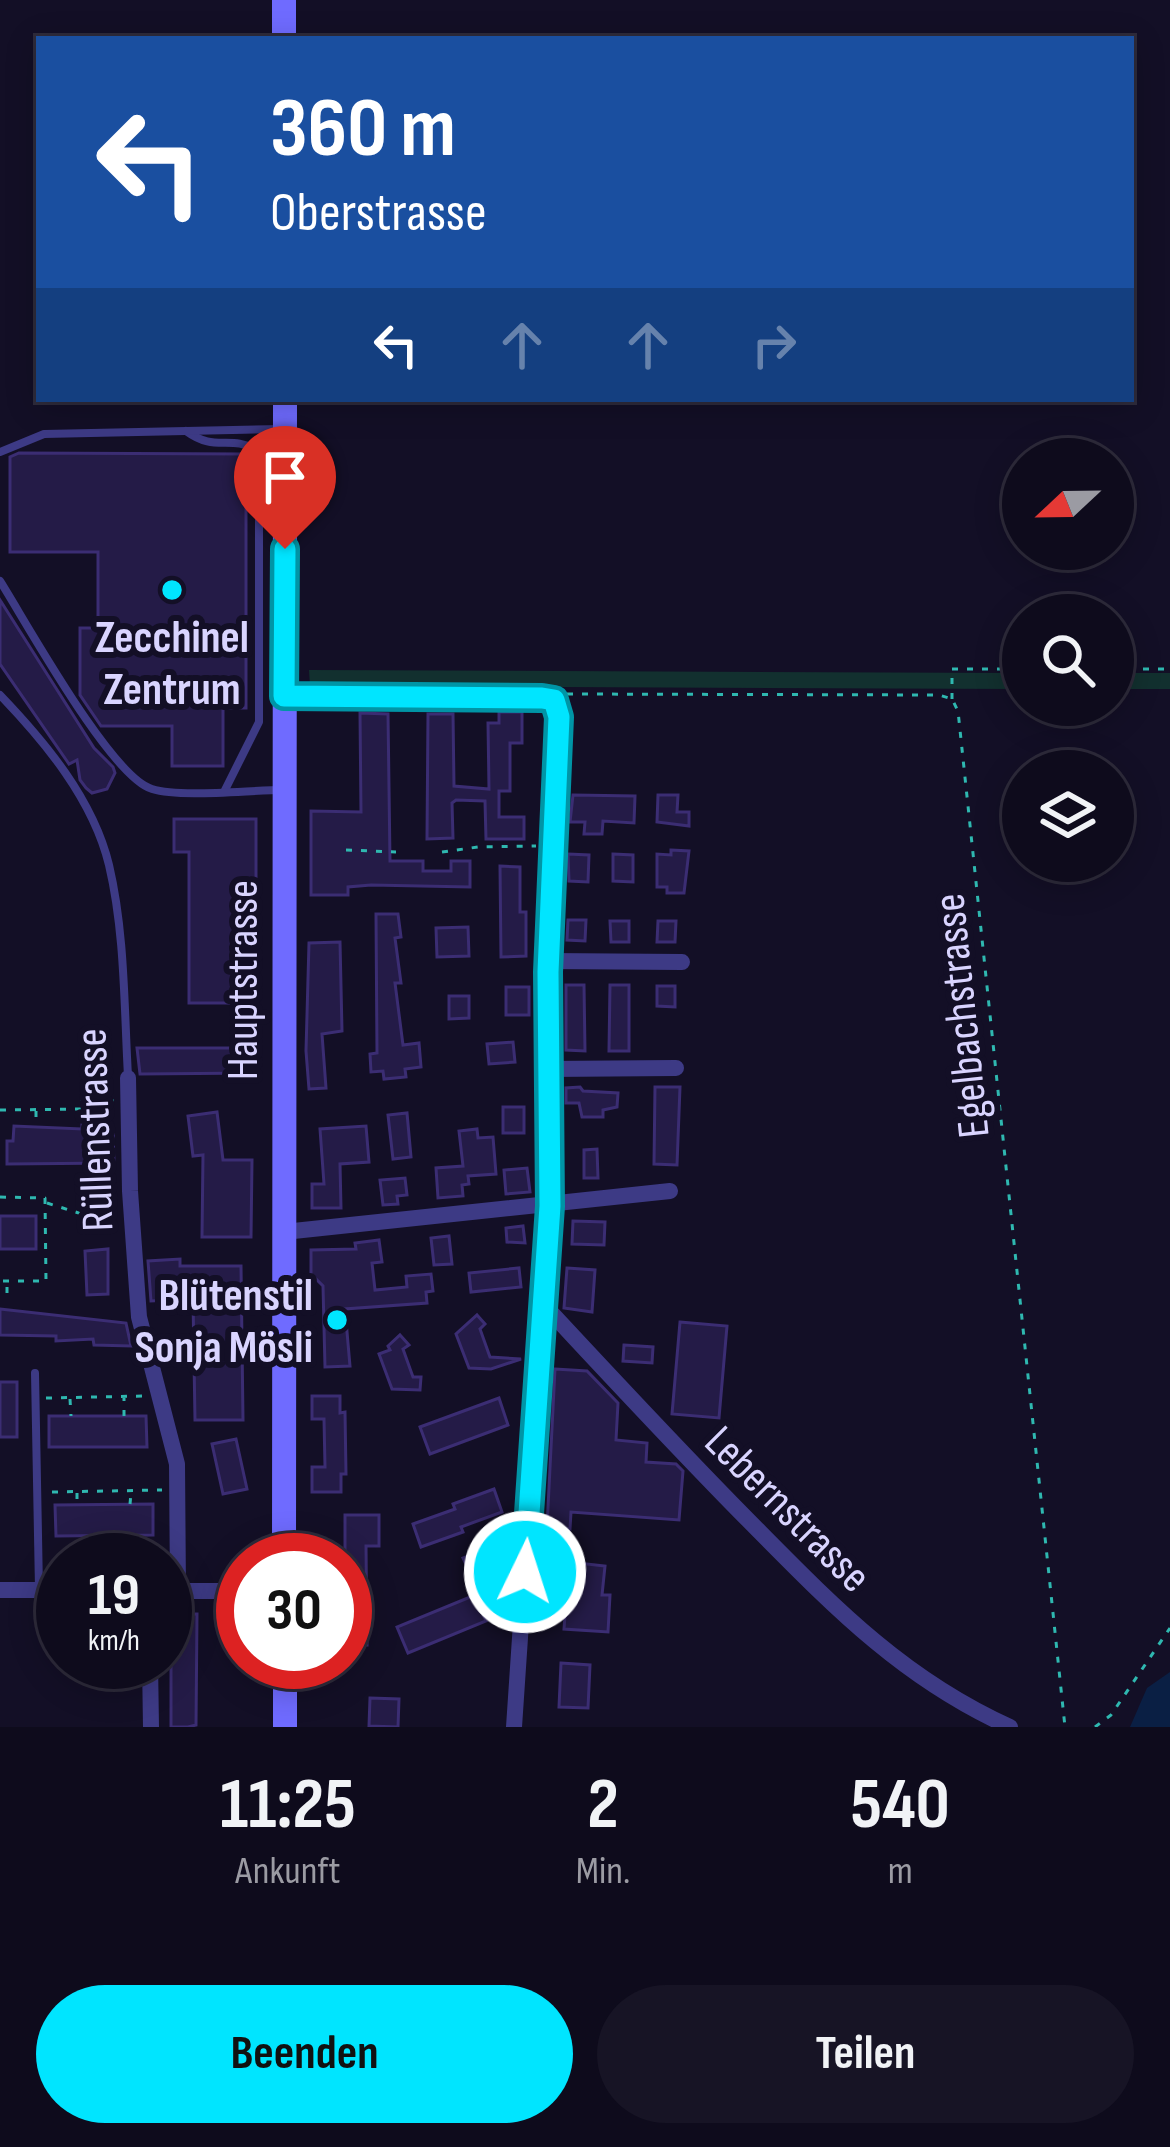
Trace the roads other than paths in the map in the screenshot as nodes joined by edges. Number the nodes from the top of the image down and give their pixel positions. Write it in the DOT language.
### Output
graph roads {
  1 [pos="284,0"];
  2 [pos="284,36"];
  3 [pos="285,402"];
  4 [pos="284,429"];
  5 [pos="186,431"];
  6 [pos="0,452"];
  7 [pos="0,581"];
  8 [pos="0,695"];
  9 [pos="284,696"];
  10 [pos="225,790"];
  11 [pos="283,790"];
  12 [pos="548,961"];
  13 [pos="682,962"];
  14 [pos="676,1068"];
  15 [pos="548,1069"];
  16 [pos="128,1078"];
  17 [pos="670,1191"];
  18 [pos="550,1206"];
  19 [pos="284,1232"];
  20 [pos="544,1305"];
  21 [pos="35,1373"];
  22 [pos="38,1533"];
  23 [pos="174,1533"];
  24 [pos="284,1533"];
  25 [pos="0,1590"];
  26 [pos="36,1590"];
  27 [pos="150,1689"];
  28 [pos="287,1689"];
  29 [pos="289,1722"];
  30 [pos="151,1727"];
  31 [pos="514,1727"];
  32 [pos="1010,1727"];
  1 -- 2 [label="street"];
  3 -- 4 [label="street, Hauptstrasse"];
  4 -- 5 [label="lane"];
  4 -- 9 [label="street, Hauptstrasse"];
  5 -- 6 [label="lane"];
  5 -- 10 [label="lane"];
  7 -- 10 [label="lane"];
  8 -- 16 [label="lane, Rüllenstrasse"];
  9 -- 11 [label="street, Hauptstrasse"];
  9 -- 12 [label="street"];
  10 -- 11 [label="lane"];
  11 -- 19 [label="street, Hauptstrasse"];
  12 -- 13 [label="street"];
  12 -- 15 [label="street"];
  14 -- 15 [label="street"];
  15 -- 18 [label="street"];
  16 -- 23 [label="street, Rüllenstrasse"];
  17 -- 18 [label="street"];
  18 -- 19 [label="street"];
  18 -- 20 [label="street"];
  19 -- 24 [label="street, Hauptstrasse"];
  20 -- 31 [label="street"];
  20 -- 32 [label="street, Lebernstrasse"];
  21 -- 22 [label="lane"];
  25 -- 26 [label="street"];
  27 -- 30 [label="street"];
  28 -- 29 [label="street"];
}
